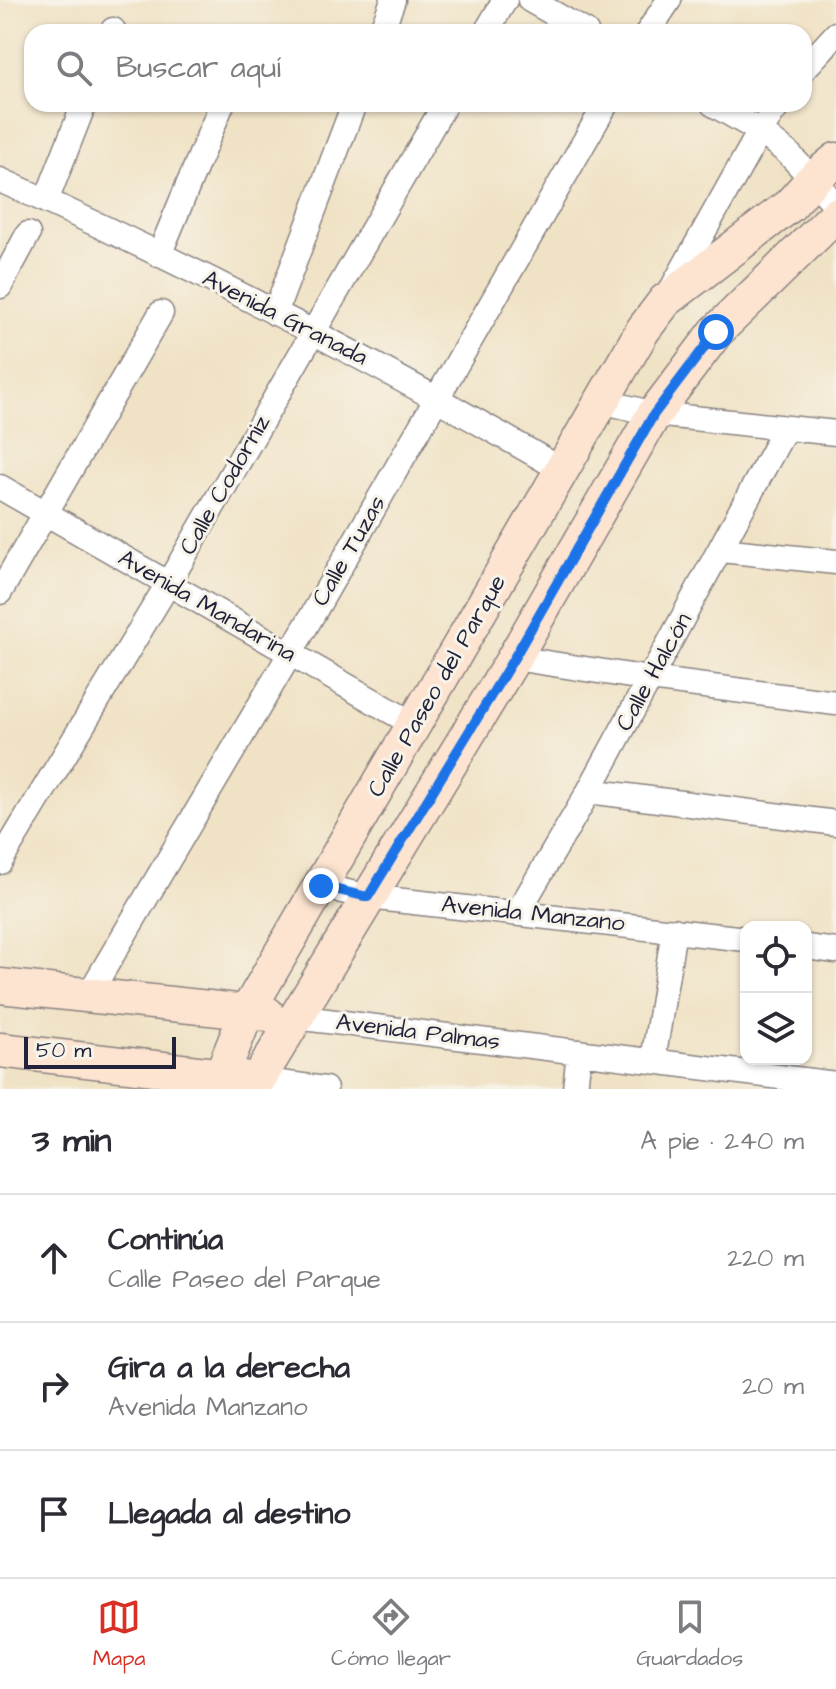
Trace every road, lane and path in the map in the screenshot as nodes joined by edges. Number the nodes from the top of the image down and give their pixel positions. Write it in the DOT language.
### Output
graph roads {
  1 [pos="393,0"];
  2 [pos="505,0"];
  3 [pos="530,0"];
  4 [pos="669,0"];
  5 [pos="384,24"];
  6 [pos="491,24"];
  7 [pos="572,24"];
  8 [pos="653,24"];
  9 [pos="836,34"];
  10 [pos="812,60"];
  11 [pos="81,112"];
  12 [pos="219,112"];
  13 [pos="351,112"];
  14 [pos="440,112"];
  15 [pos="601,112"];
  16 [pos="727,112"];
  17 [pos="773,112"];
  18 [pos="760,131"];
  19 [pos="825,170"];
  20 [pos="0,180"];
  21 [pos="46,201"];
  22 [pos="836,205"];
  23 [pos="836,215"];
  24 [pos="28,234"];
  25 [pos="159,255"];
  26 [pos="0,286"];
  27 [pos="665,301"];
  28 [pos="161,313"];
  29 [pos="275,313"];
  30 [pos="314,332"];
  31 [pos="438,398"];
  32 [pos="602,401"];
  33 [pos="654,414"];
  34 [pos="785,429"];
  35 [pos="836,433"];
  36 [pos="562,470"];
  37 [pos="0,487"];
  38 [pos="47,514"];
  39 [pos="721,550"];
  40 [pos="836,562"];
  41 [pos="168,584"];
  42 [pos="0,592"];
  43 [pos="290,654"];
  44 [pos="514,658"];
  45 [pos="650,679"];
  46 [pos="836,703"];
  47 [pos="415,725"];
  48 [pos="589,791"];
  49 [pos="836,823"];
  50 [pos="0,862"];
  51 [pos="321,886"];
  52 [pos="368,897"];
  53 [pos="518,912"];
  54 [pos="674,930"];
  55 [pos="740,938"];
  56 [pos="812,948"];
  57 [pos="836,951"];
  58 [pos="0,986"];
  59 [pos="88,996"];
  60 [pos="247,1012"];
  61 [pos="295,1017"];
  62 [pos="0,1050"];
  63 [pos="579,1052"];
  64 [pos="653,1061"];
  65 [pos="239,1084"];
  66 [pos="836,1084"];
  67 [pos="325,1089"];
  68 [pos="575,1089"];
  1 -- 5 [label="street"];
  2 -- 6 [label="street"];
  3 -- 7 [label="street"];
  4 -- 8 [label="street"];
  9 -- 10 [label="street"];
  11 -- 21 [label="street"];
  12 -- 25 [label="street"];
  13 -- 29 [label="street"];
  14 -- 30 [label="street, Calle Codorniz"];
  15 -- 31 [label="street, Calle Tuzas"];
  16 -- 18 [label="street"];
  17 -- 18 [label="street, Calle Paseo del Parque"];
  18 -- 19 [label="street"];
  18 -- 27 [label="street, Calle Paseo del Parque"];
  19 -- 22 [label="street"];
  19 -- 27 [label="main road, Calle Paseo del Parque"];
  20 -- 21 [label="street, Avenida Granada"];
  21 -- 25 [label="street, Avenida Granada"];
  23 -- 33 [label="main road, Calle Paseo del Parque"];
  24 -- 26 [label="street"];
  25 -- 29 [label="street, Avenida Granada"];
  27 -- 32 [label="main road, Calle Paseo del Parque"];
  28 -- 38 [label="street"];
  29 -- 30 [label="street, Avenida Granada"];
  30 -- 31 [label="street, Avenida Granada"];
  30 -- 41 [label="street, Calle Codorniz"];
  31 -- 36 [label="street, Avenida Granada"];
  31 -- 43 [label="street, Calle Tuzas"];
  32 -- 33 [label="street"];
  32 -- 36 [label="main road, Calle Paseo del Parque"];
  33 -- 34 [label="street"];
  33 -- 44 [label="main road, Calle Paseo del Parque"];
  34 -- 35 [label="street"];
  34 -- 39 [label="street, Calle Halcón"];
  36 -- 47 [label="main road, Calle Paseo del Parque"];
  37 -- 38 [label="street, Avenida Mandarina"];
  38 -- 41 [label="street, Avenida Mandarina"];
  38 -- 42 [label="street"];
  39 -- 40 [label="street"];
  39 -- 45 [label="street, Calle Halcón"];
  41 -- 43 [label="street, Avenida Mandarina"];
  41 -- 50 [label="street, Calle Codorniz"];
  43 -- 47 [label="street, Avenida Mandarina"];
  43 -- 59 [label="street, Calle Tuzas"];
  44 -- 45 [label="street"];
  44 -- 52 [label="main road, Calle Paseo del Parque"];
  45 -- 46 [label="street"];
  45 -- 48 [label="street, Calle Halcón"];
  47 -- 51 [label="main road, Calle Paseo del Parque"];
  48 -- 49 [label="street"];
  48 -- 53 [label="street, Calle Halcón"];
  51 -- 52 [label="street, Avenida Manzano"];
  51 -- 60 [label="main road, Calle Paseo del Parque"];
  52 -- 53 [label="street, Avenida Manzano"];
  52 -- 61 [label="main road, Calle Paseo del Parque"];
  53 -- 54 [label="street, Avenida Manzano"];
  54 -- 55 [label="street, Avenida Manzano"];
  54 -- 64 [label="street"];
  56 -- 57 [label="street"];
  58 -- 59 [label="main road, Avenida Palmas"];
  59 -- 60 [label="main road, Avenida Palmas"];
  60 -- 61 [label="main road, Avenida Palmas"];
  60 -- 65 [label="main road, Calle Paseo del Parque"];
  61 -- 63 [label="street, Avenida Palmas"];
  61 -- 65 [label="main road, Calle Paseo del Parque"];
  62 -- 65 [label="main road"];
  63 -- 64 [label="street, Avenida Palmas"];
  63 -- 68 [label="street"];
  64 -- 66 [label="street, Avenida Palmas"];
  65 -- 67 [label="street"];
}
